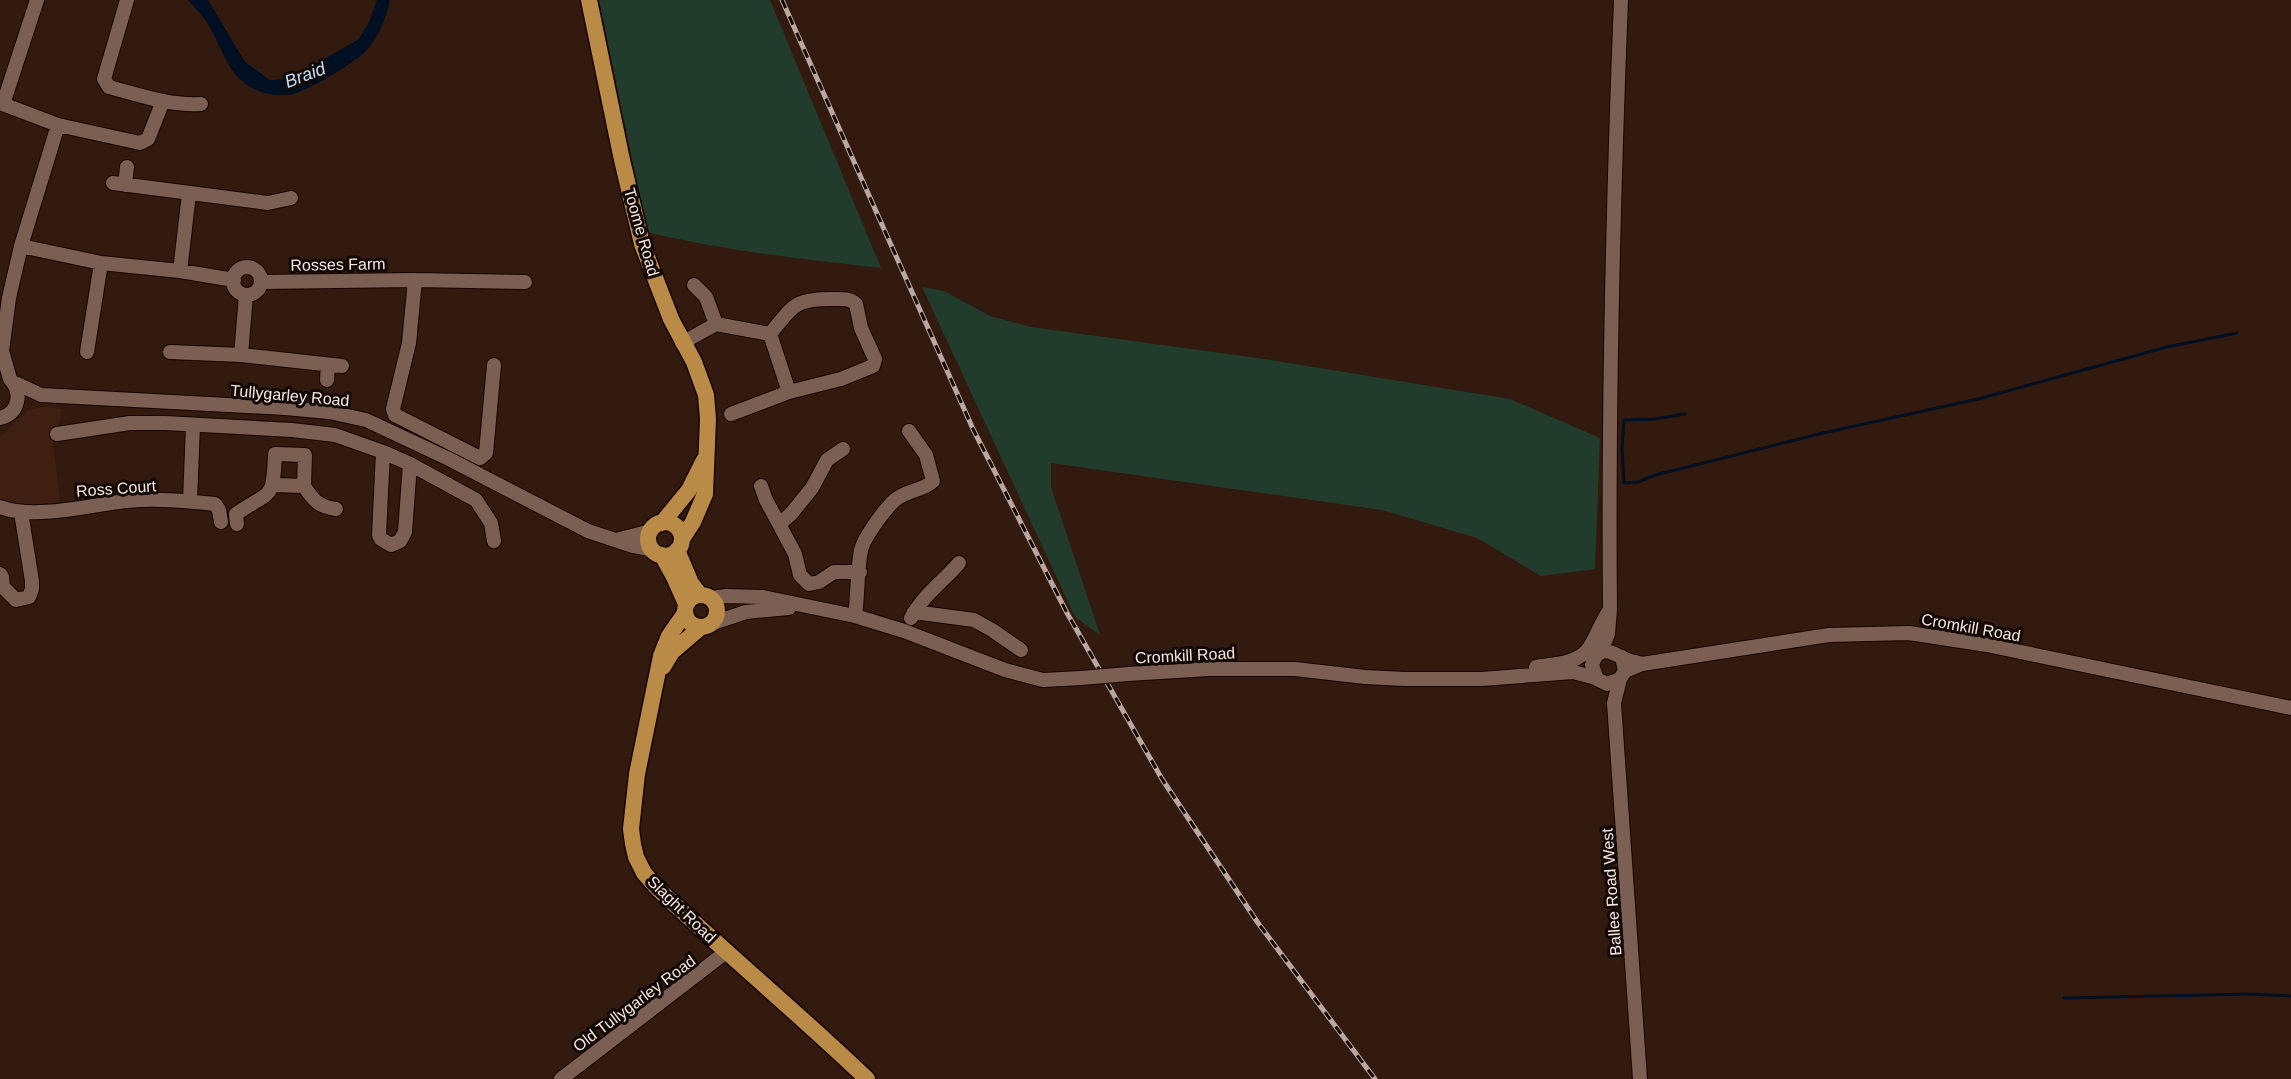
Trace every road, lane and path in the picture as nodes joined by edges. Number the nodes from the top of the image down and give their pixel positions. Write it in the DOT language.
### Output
graph roads {
  1 [pos="38,0"];
  2 [pos="128,0"];
  3 [pos="589,0"];
  4 [pos="1621,0"];
  5 [pos="197,100"];
  6 [pos="163,101"];
  7 [pos="2,103"];
  8 [pos="58,125"];
  9 [pos="127,167"];
  10 [pos="189,194"];
  11 [pos="294,197"];
  12 [pos="21,246"];
  13 [pos="101,263"];
  14 [pos="180,271"];
  15 [pos="234,280"];
  16 [pos="415,280"];
  17 [pos="261,282"];
  18 [pos="525,282"];
  19 [pos="694,285"];
  20 [pos="246,295"];
  21 [pos="4,297"];
  22 [pos="716,324"];
  23 [pos="770,334"];
  24 [pos="682,343"];
  25 [pos="1,352"];
  26 [pos="86,353"];
  27 [pos="167,353"];
  28 [pos="241,355"];
  29 [pos="494,362"];
  30 [pos="328,365"];
  31 [pos="342,366"];
  32 [pos="8,379"];
  33 [pos="327,380"];
  34 [pos="789,392"];
  35 [pos="40,395"];
  36 [pos="16,406"];
  37 [pos="731,414"];
  38 [pos="2,419"];
  39 [pos="193,425"];
  40 [pos="292,430"];
  41 [pos="909,431"];
  42 [pos="57,434"];
  43 [pos="843,449"];
  44 [pos="383,452"];
  45 [pos="292,455"];
  46 [pos="706,456"];
  47 [pos="410,464"];
  48 [pos="274,485"];
  49 [pos="304,486"];
  50 [pos="761,486"];
  51 [pos="190,501"];
  52 [pos="0,507"];
  53 [pos="336,508"];
  54 [pos="21,512"];
  55 [pos="221,522"];
  56 [pos="237,524"];
  57 [pos="779,524"];
  58 [pos="657,527"];
  59 [pos="616,540"];
  60 [pos="494,541"];
  61 [pos="668,549"];
  62 [pos="959,563"];
  63 [pos="860,572"];
  64 [pos="0,574"];
  65 [pos="695,602"];
  66 [pos="809,606"];
  67 [pos="1610,610"];
  68 [pos="914,612"];
  69 [pos="855,616"];
  70 [pos="707,625"];
  71 [pos="904,631"];
  72 [pos="1608,634"];
  73 [pos="1021,650"];
  74 [pos="1597,657"];
  75 [pos="1621,665"];
  76 [pos="1573,672"];
  77 [pos="656,678"];
  78 [pos="1494,678"];
  79 [pos="1600,680"];
  80 [pos="1614,703"];
  81 [pos="2291,708"];
  82 [pos="726,952"];
  83 [pos="561,1079"];
  84 [pos="867,1079"];
  85 [pos="1640,1079"];
  1 -- 7 [label="street"];
  2 -- 6 [label="street"];
  3 -- 24 [label="main road, Toome Road"];
  4 -- 67 [label="street"];
  5 -- 6 [label="street"];
  6 -- 8 [label="street"];
  7 -- 8 [label="street"];
  8 -- 12 [label="street"];
  9 -- 10 [label="street"];
  10 -- 11 [label="street"];
  10 -- 14 [label="street"];
  12 -- 13 [label="street"];
  12 -- 21 [label="street"];
  13 -- 14 [label="street"];
  13 -- 26 [label="street"];
  14 -- 15 [label="street"];
  15 -- 17 [label="street"];
  15 -- 20 [label="street"];
  16 -- 17 [label="street, Rosses Farm"];
  16 -- 18 [label="street, Rosses Farm"];
  16 -- 29 [label="street"];
  17 -- 20 [label="street"];
  19 -- 22 [label="street"];
  20 -- 28 [label="street"];
  21 -- 25 [label="street"];
  22 -- 23 [label="street"];
  22 -- 24 [label="street"];
  23 -- 34 [label="street"];
  23 -- 34 [label="street"];
  24 -- 46 [label="main road, Toome Road"];
  25 -- 32 [label="street"];
  27 -- 28 [label="street"];
  28 -- 30 [label="street"];
  30 -- 31 [label="street"];
  30 -- 33 [label="street"];
  32 -- 35 [label="street, Tullygarley Road"];
  32 -- 36 [label="street"];
  34 -- 37 [label="street"];
  35 -- 36 [label="street, Tullygarley Road"];
  35 -- 59 [label="street, Tullygarley Road"];
  36 -- 38 [label="street, Tullygarley Road"];
  39 -- 40 [label="street"];
  39 -- 42 [label="street"];
  39 -- 51 [label="street"];
  40 -- 44 [label="street"];
  40 -- 45 [label="street"];
  41 -- 63 [label="street"];
  43 -- 57 [label="street"];
  44 -- 47 [label="street"];
  44 -- 47 [label="street"];
  45 -- 48 [label="street"];
  45 -- 49 [label="street"];
  46 -- 58 [label="main road, Toome Road"];
  46 -- 61 [label="main road, Toome Road"];
  47 -- 60 [label="street"];
  48 -- 49 [label="street"];
  48 -- 56 [label="street"];
  49 -- 53 [label="street"];
  50 -- 57 [label="street"];
  51 -- 54 [label="street, Ross Court"];
  51 -- 55 [label="street, Ross Court"];
  52 -- 54 [label="street, Ross Court"];
  54 -- 64 [label="street"];
  57 -- 63 [label="street"];
  58 -- 59 [label="street"];
  58 -- 61 [label="main road"];
  58 -- 61 [label="main road"];
  59 -- 61 [label="street, Tullygarley Road"];
  61 -- 65 [label="main road"];
  62 -- 68 [label="street"];
  63 -- 69 [label="street"];
  65 -- 66 [label="street, Cromkill Road"];
  65 -- 70 [label="main road"];
  65 -- 70 [label="main road"];
  65 -- 77 [label="main road, Slaght Road"];
  66 -- 69 [label="street, Cromkill Road"];
  66 -- 70 [label="street, Cromkill Road"];
  67 -- 72 [label="street"];
  67 -- 78 [label="street"];
  68 -- 71 [label="street"];
  68 -- 73 [label="street"];
  69 -- 71 [label="street, Cromkill Road"];
  70 -- 77 [label="main road, Slaght Road"];
  71 -- 78 [label="street, Cromkill Road, bridge"];
  72 -- 74 [label="street"];
  72 -- 75 [label="street"];
  74 -- 75 [label="street"];
  74 -- 76 [label="street, Cromkill Road"];
  74 -- 79 [label="street"];
  75 -- 79 [label="street"];
  75 -- 80 [label="street, Ballee Road West"];
  75 -- 81 [label="street, Cromkill Road"];
  76 -- 78 [label="street, Cromkill Road"];
  76 -- 79 [label="street, Cromkill Road"];
  77 -- 82 [label="main road, Slaght Road"];
  79 -- 80 [label="street, Ballee Road West"];
  80 -- 85 [label="street, Ballee Road West"];
  82 -- 83 [label="street, Old Tullygarley Road"];
  82 -- 84 [label="main road, Slaght Road"];
}
